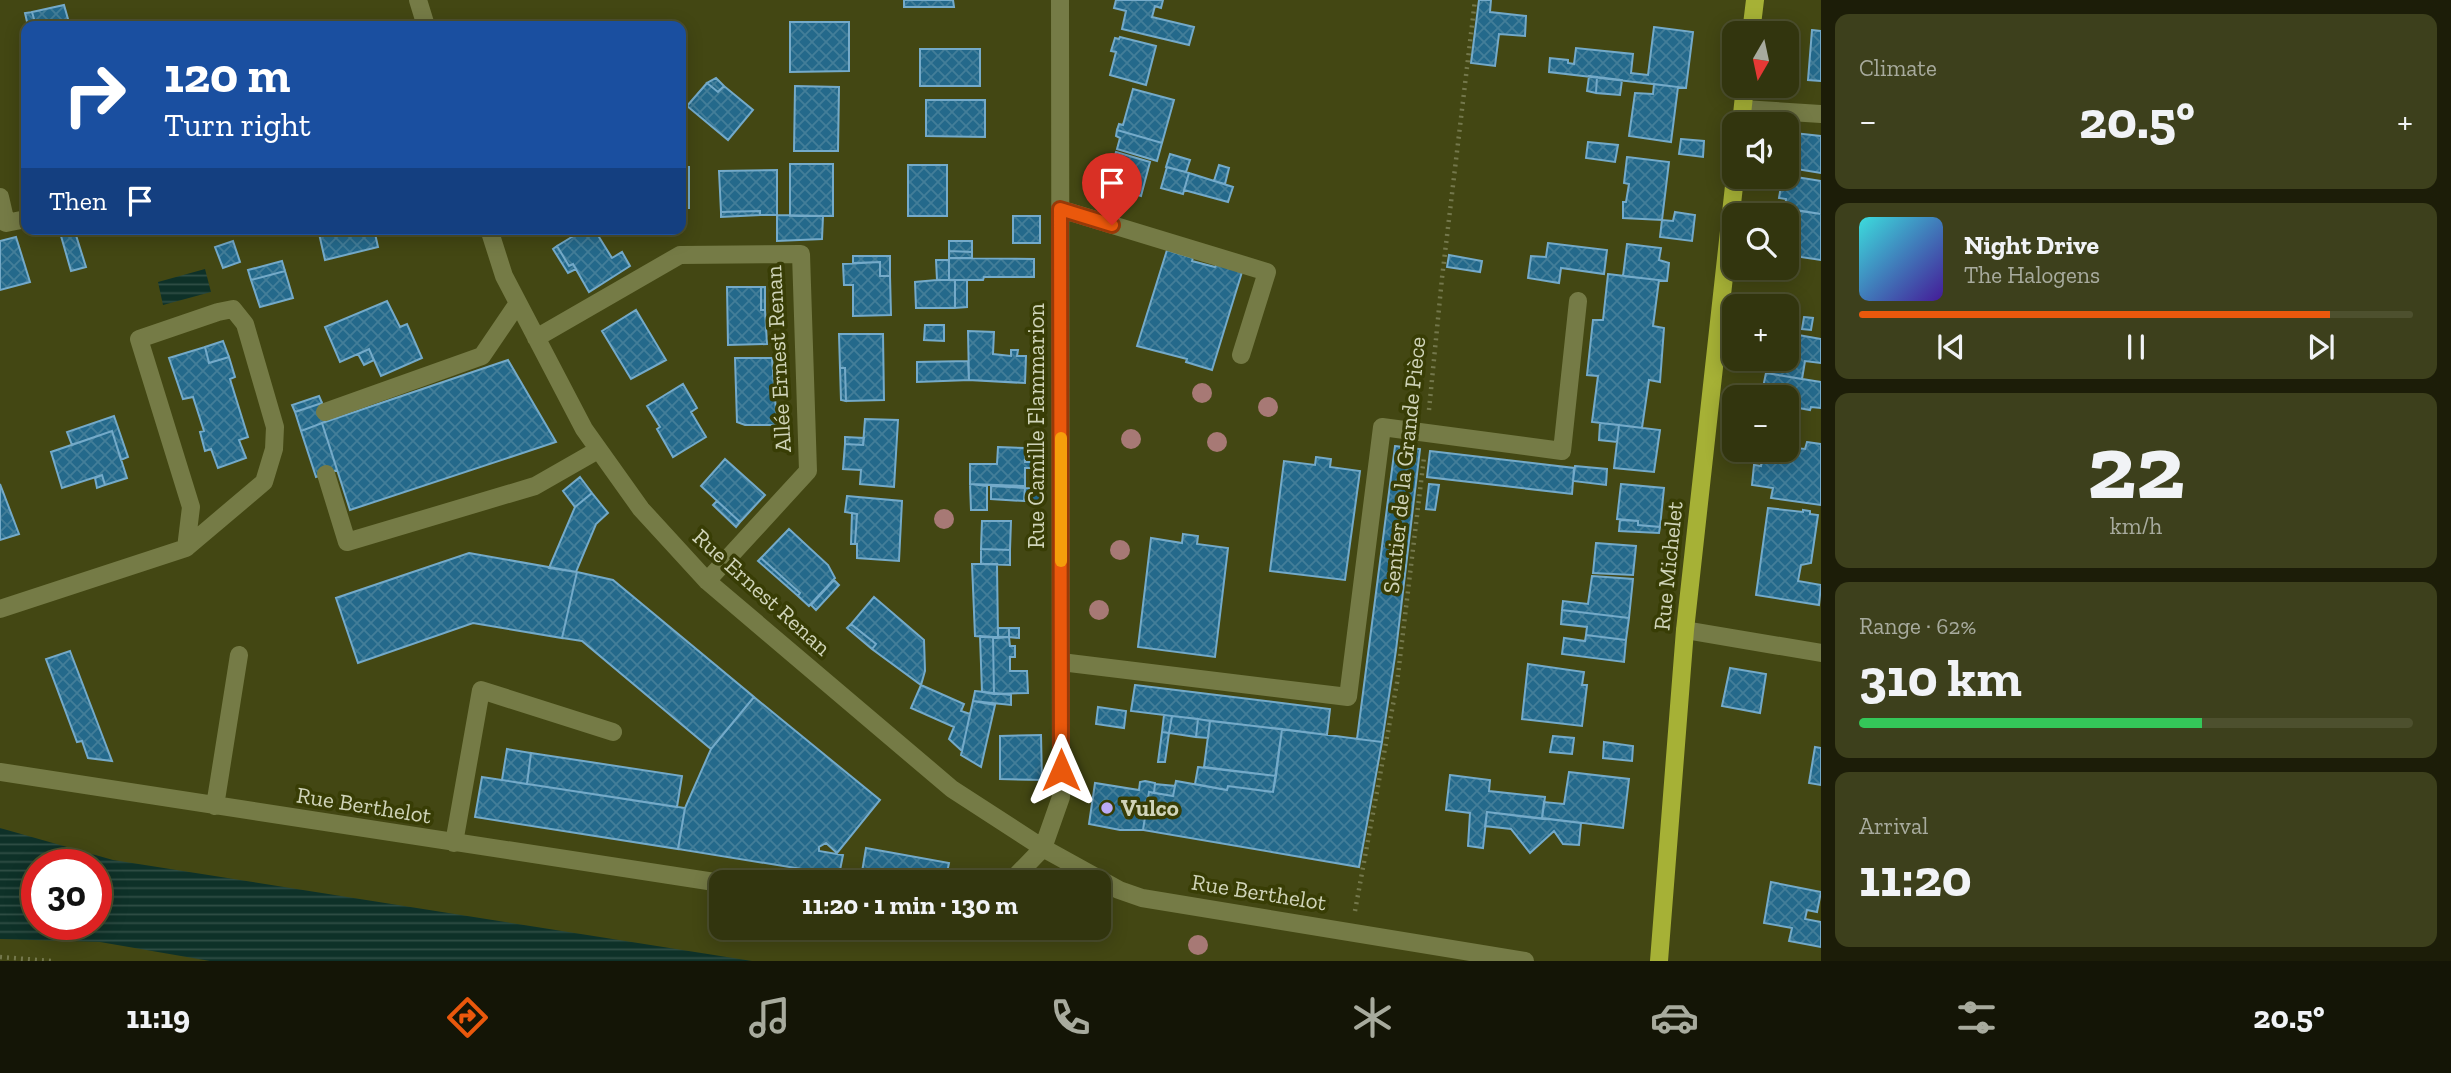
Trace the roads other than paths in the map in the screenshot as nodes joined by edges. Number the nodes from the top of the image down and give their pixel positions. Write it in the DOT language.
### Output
graph roads {
  1 [pos="418,0"];
  2 [pos="1060,0"];
  3 [pos="1755,0"];
  4 [pos="424,21"];
  5 [pos="1752,21"];
  6 [pos="1821,114"];
  7 [pos="1799,115"];
  8 [pos="1734,189"];
  9 [pos="0,197"];
  10 [pos="1060,209"];
  11 [pos="21,220"];
  12 [pos="491,235"];
  13 [pos="1578,301"];
  14 [pos="518,303"];
  15 [pos="536,338"];
  16 [pos="1241,355"];
  17 [pos="325,412"];
  18 [pos="598,450"];
  19 [pos="326,474"];
  20 [pos="186,548"];
  21 [pos="707,581"];
  22 [pos="0,609"];
  23 [pos="1685,630"];
  24 [pos="1821,653"];
  25 [pos="239,655"];
  26 [pos="1061,662"];
  27 [pos="613,732"];
  28 [pos="0,772"];
  29 [pos="215,806"];
  30 [pos="454,844"];
  31 [pos="1043,848"];
  32 [pos="1022,870"];
  33 [pos="709,881"];
  34 [pos="1525,961"];
  35 [pos="1659,961"];
  1 -- 4 [label="street"];
  2 -- 10 [label="street, Rue Camille Flammarion"];
  3 -- 5 [label="main road"];
  6 -- 7 [label="street"];
  8 -- 23 [label="main road, Rue Michelet"];
  9 -- 11 [label="street"];
  10 -- 16 [label="street"];
  10 -- 26 [label="street, Rue Camille Flammarion"];
  12 -- 14 [label="street, Rue Ernest Renan"];
  13 -- 26 [label="street"];
  14 -- 15 [label="street, Rue Ernest Renan"];
  14 -- 17 [label="street"];
  15 -- 18 [label="street, Rue Ernest Renan"];
  15 -- 21 [label="street, Allée Ernest Renan"];
  18 -- 19 [label="street"];
  18 -- 21 [label="street, Rue Ernest Renan"];
  20 -- 20 [label="street"];
  20 -- 22 [label="street"];
  21 -- 31 [label="street, Rue Ernest Renan"];
  23 -- 24 [label="street"];
  23 -- 35 [label="main road, Rue Michelet"];
  25 -- 29 [label="street"];
  26 -- 31 [label="street, Rue Camille Flammarion"];
  27 -- 30 [label="street"];
  28 -- 29 [label="street, Rue Berthelot"];
  29 -- 30 [label="street, Rue Berthelot"];
  30 -- 33 [label="street, Rue Berthelot"];
  31 -- 32 [label="street"];
  31 -- 34 [label="street, Rue Berthelot"];
}
